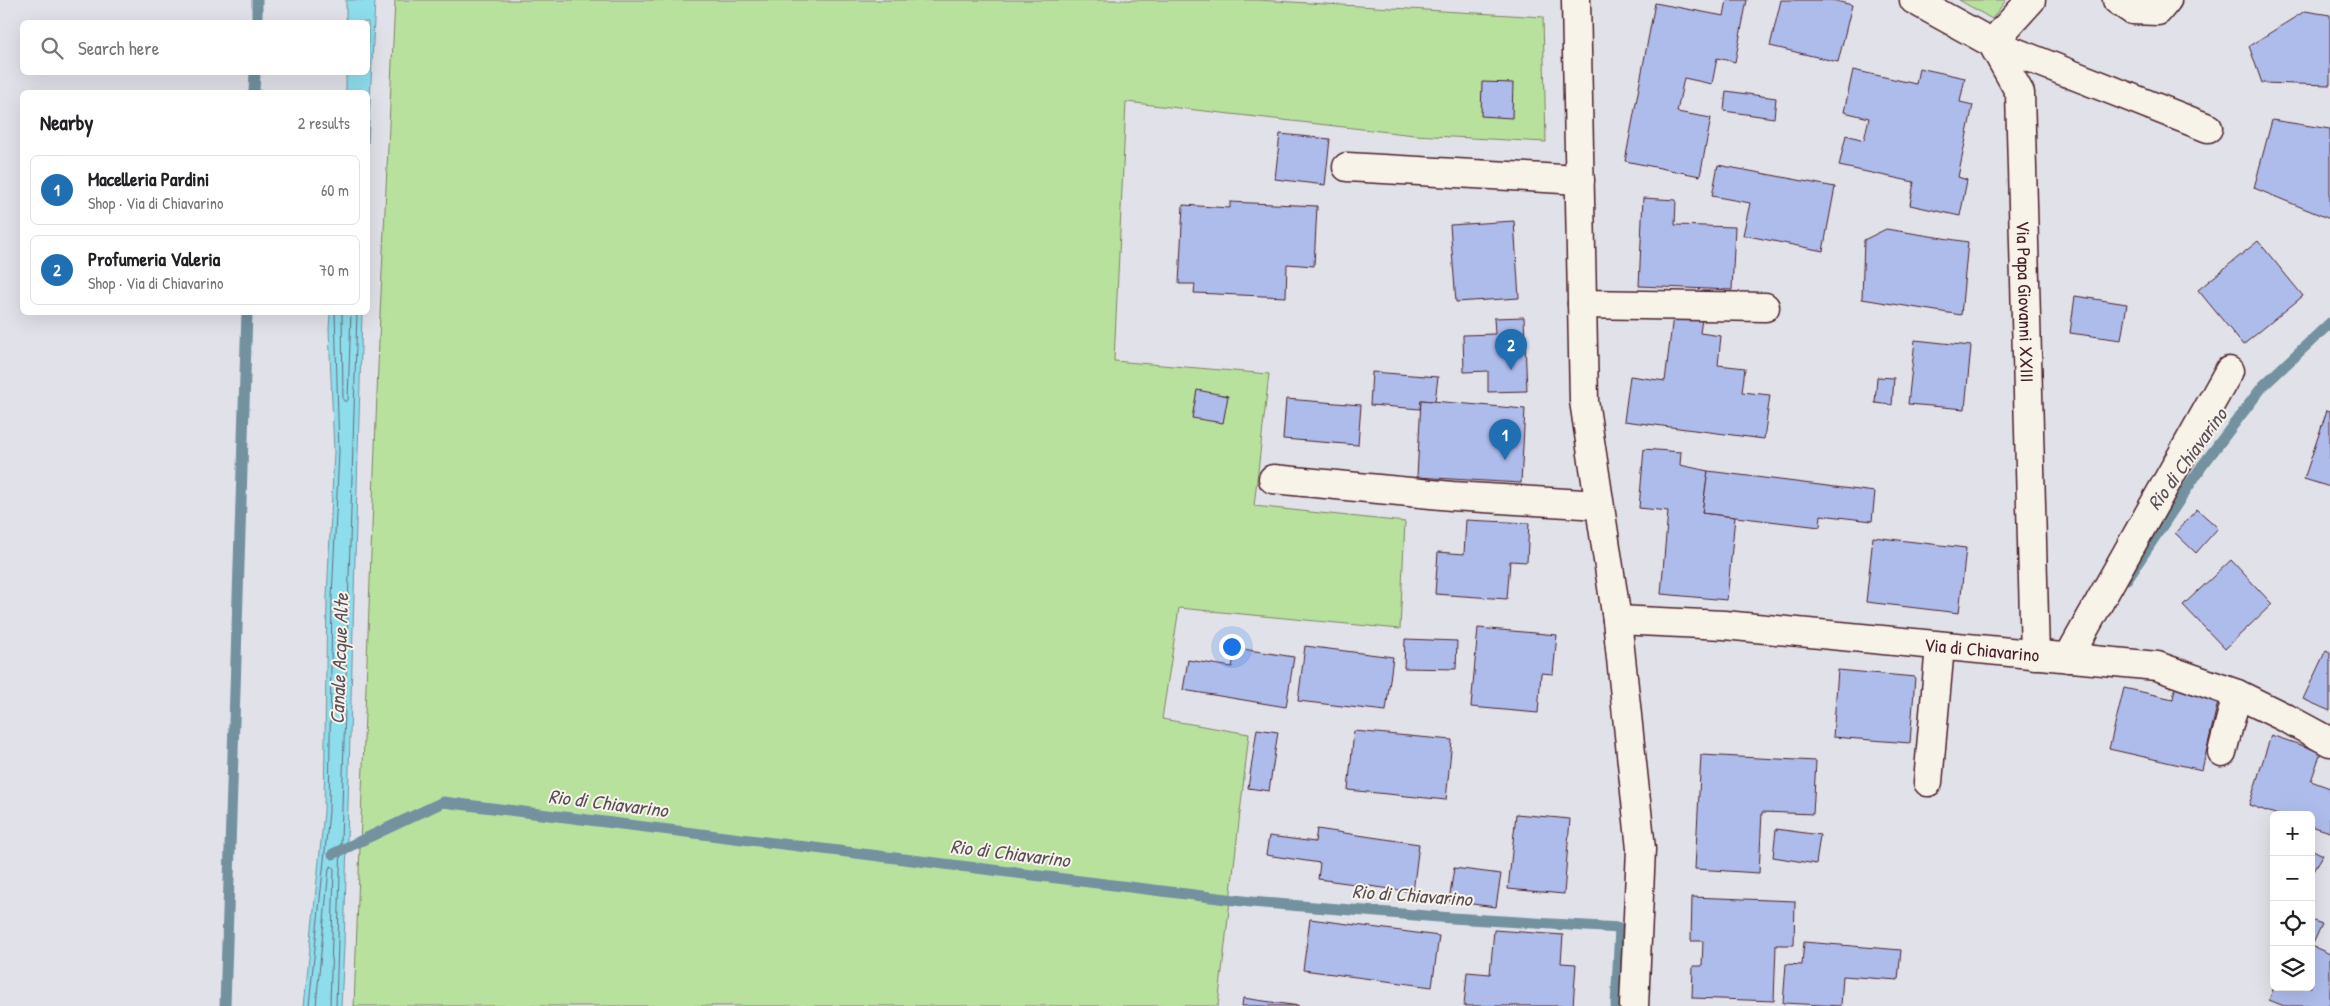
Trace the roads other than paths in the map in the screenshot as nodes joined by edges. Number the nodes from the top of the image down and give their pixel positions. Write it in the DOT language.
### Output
graph roads {
  1 [pos="1576,0"];
  2 [pos="1914,0"];
  3 [pos="2031,0"];
  4 [pos="2116,0"];
  5 [pos="2167,0"];
  6 [pos="1992,43"];
  7 [pos="2208,128"];
  8 [pos="1347,167"];
  9 [pos="1580,180"];
  10 [pos="1582,304"];
  11 [pos="1765,307"];
  12 [pos="2229,371"];
  13 [pos="1273,479"];
  14 [pos="1599,505"];
  15 [pos="1617,620"];
  16 [pos="1940,646"];
  17 [pos="2035,655"];
  18 [pos="2068,658"];
  19 [pos="2237,694"];
  20 [pos="2330,742"];
  21 [pos="2222,752"];
  22 [pos="1928,782"];
  23 [pos="1634,1006"];
  1 -- 9 [label="street"];
  2 -- 6 [label="street"];
  3 -- 6 [label="street"];
  4 -- 5 [label="street"];
  6 -- 7 [label="street"];
  6 -- 17 [label="street, Via Papa Giovanni XXIII"];
  8 -- 9 [label="street"];
  9 -- 10 [label="street"];
  10 -- 11 [label="street"];
  10 -- 14 [label="street"];
  12 -- 18 [label="street"];
  13 -- 14 [label="street"];
  14 -- 15 [label="street"];
  15 -- 16 [label="street, Via di Chiavarino"];
  15 -- 23 [label="street"];
  16 -- 17 [label="street, Via di Chiavarino"];
  16 -- 22 [label="street"];
  17 -- 18 [label="street, Via di Chiavarino"];
  18 -- 19 [label="street, Via di Chiavarino"];
  19 -- 20 [label="street, Via di Chiavarino"];
  19 -- 21 [label="street"];
}
